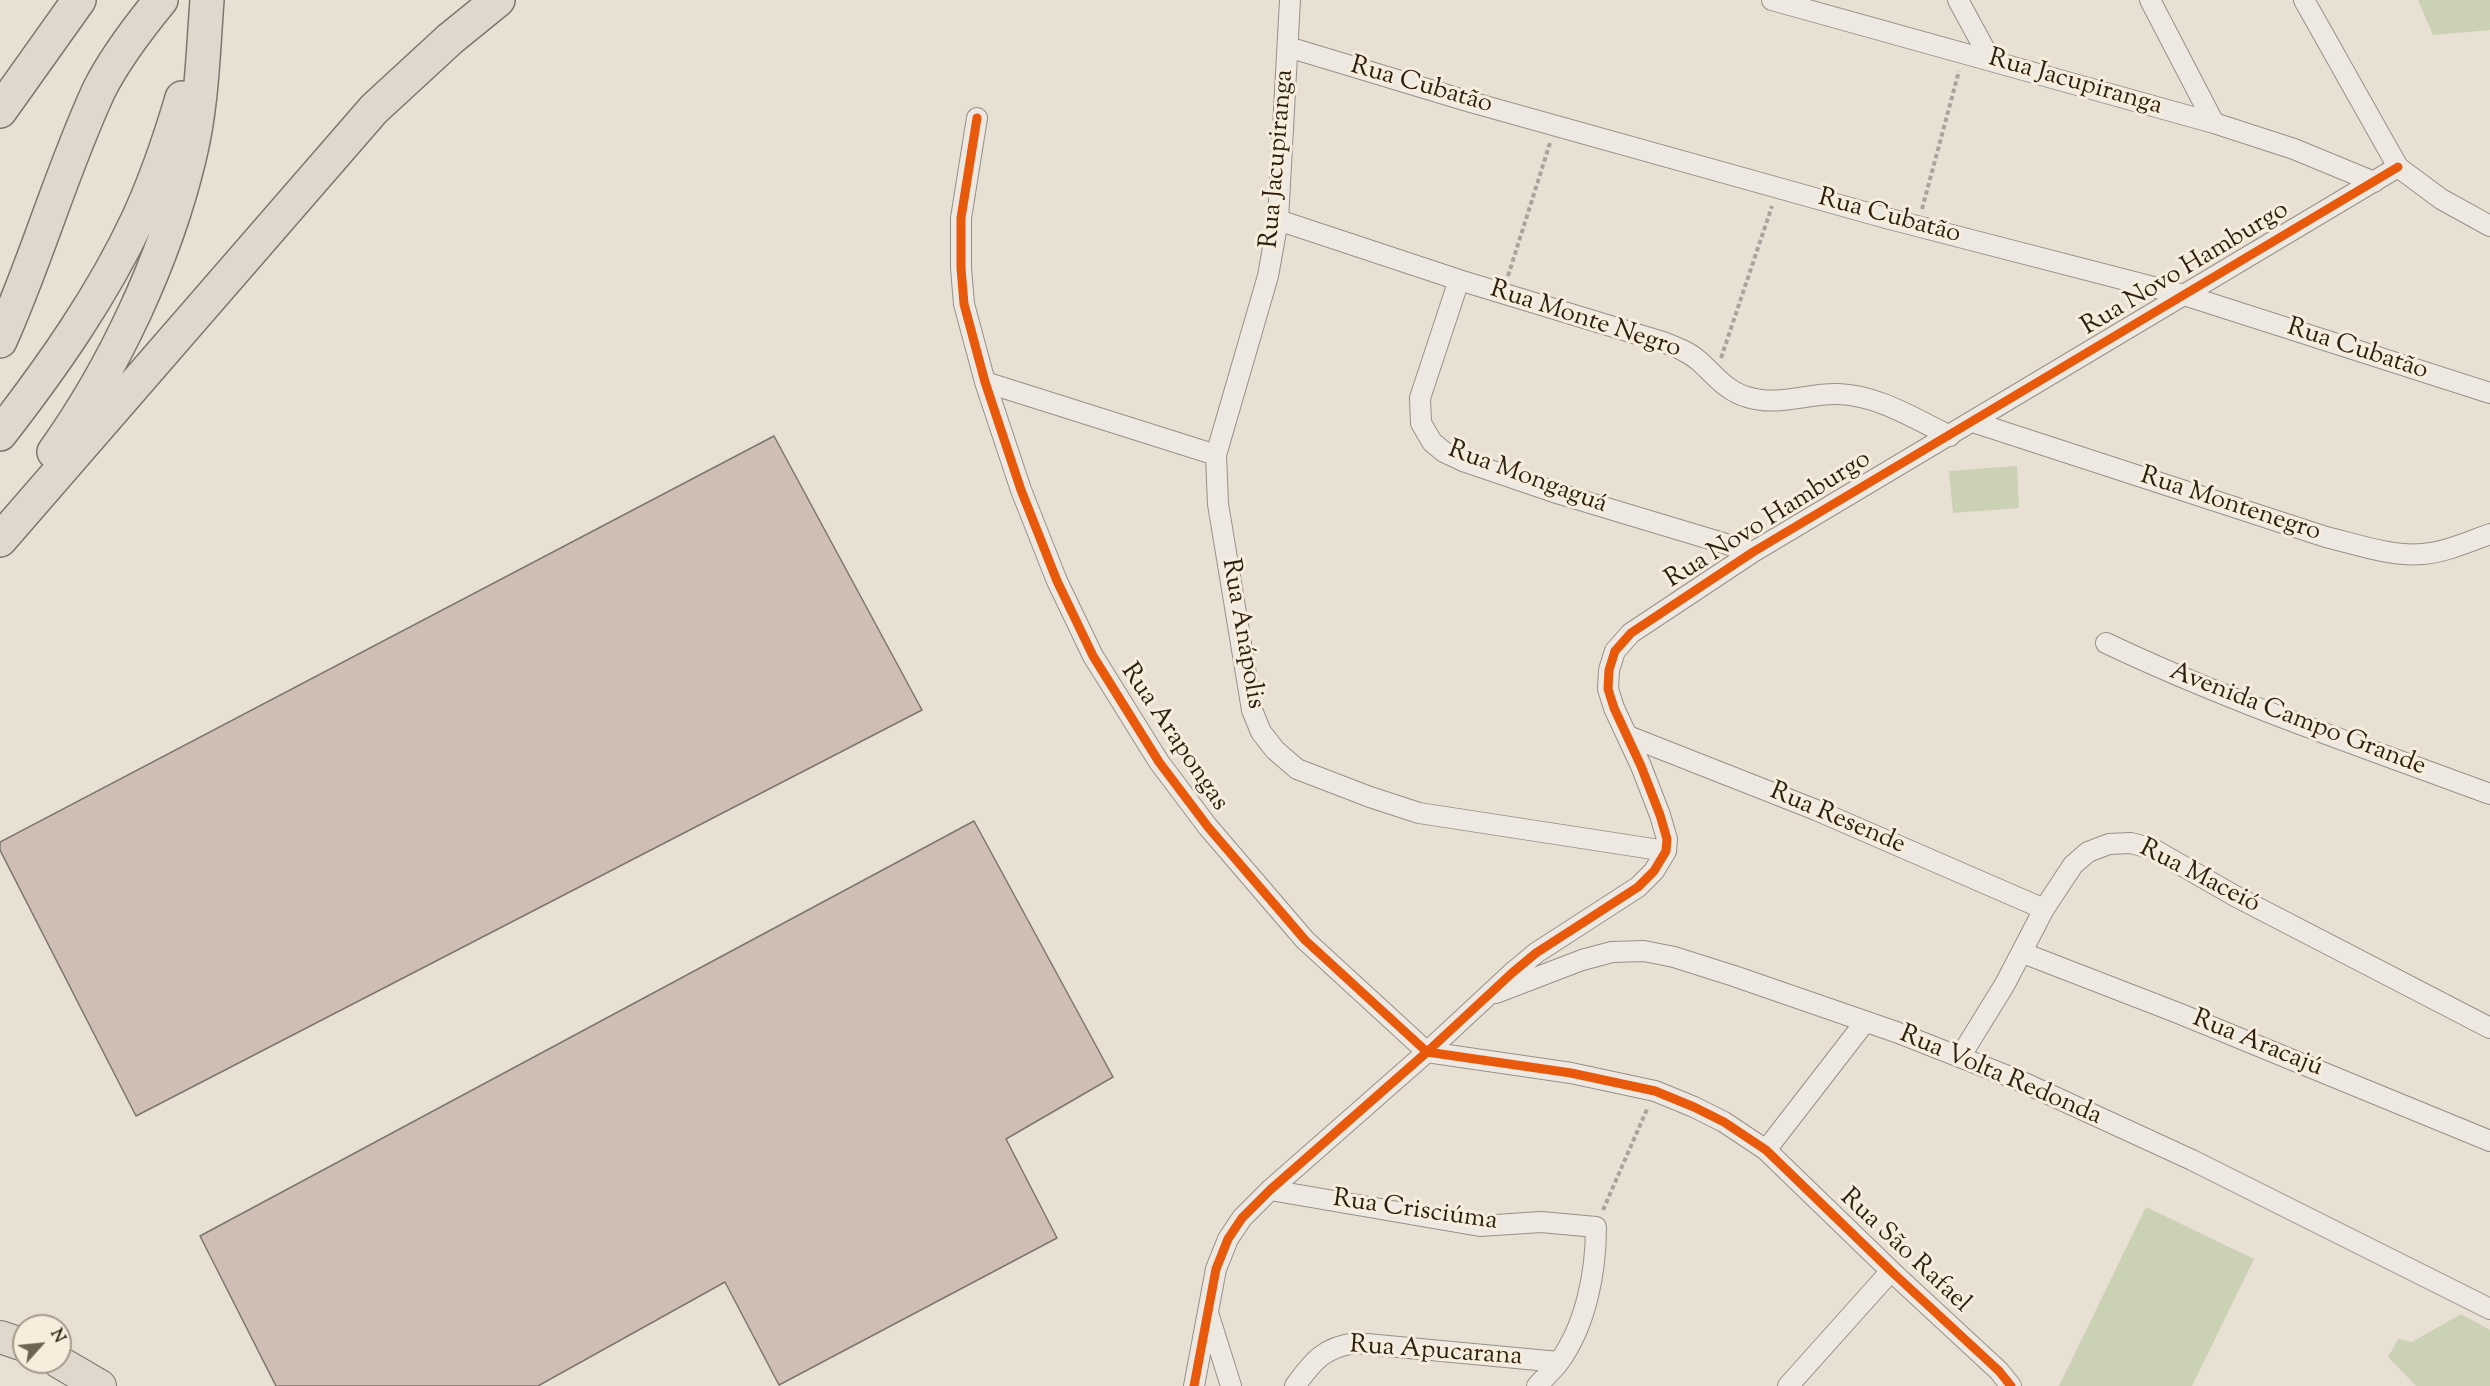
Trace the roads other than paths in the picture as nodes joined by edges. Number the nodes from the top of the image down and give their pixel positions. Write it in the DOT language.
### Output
graph roads {
  1 [pos="79,0"];
  2 [pos="161,0"];
  3 [pos="206,0"];
  4 [pos="498,0"];
  5 [pos="1290,0"];
  6 [pos="1772,0"];
  7 [pos="1958,0"];
  8 [pos="2150,0"];
  9 [pos="2304,0"];
  10 [pos="1288,47"];
  11 [pos="1990,59"];
  12 [pos="0,111"];
  13 [pos="976,118"];
  14 [pos="2214,123"];
  15 [pos="2398,167"];
  16 [pos="2374,182"];
  17 [pos="1278,220"];
  18 [pos="2490,226"];
  19 [pos="1460,280"];
  20 [pos="2184,295"];
  21 [pos="0,341"];
  22 [pos="984,382"];
  23 [pos="2490,393"];
  24 [pos="1973,422"];
  25 [pos="0,434"];
  26 [pos="1950,436"];
  27 [pos="1216,455"];
  28 [pos="0,526"];
  29 [pos="2490,534"];
  30 [pos="0,540"];
  31 [pos="1753,552"];
  32 [pos="2106,643"];
  33 [pos="1628,736"];
  34 [pos="2490,794"];
  35 [pos="1666,851"];
  36 [pos="2044,909"];
  37 [pos="2022,953"];
  38 [pos="1488,996"];
  39 [pos="1865,1022"];
  40 [pos="2490,1028"];
  41 [pos="1427,1052"];
  42 [pos="1960,1057"];
  43 [pos="2490,1141"];
  44 [pos="1766,1150"];
  45 [pos="1270,1190"];
  46 [pos="1891,1271"];
  47 [pos="2490,1309"];
  48 [pos="1209,1313"];
  49 [pos="1559,1362"];
  50 [pos="72,1370"];
  51 [pos="100,1386"];
  52 [pos="1194,1386"];
  53 [pos="1231,1386"];
  54 [pos="1295,1386"];
  55 [pos="1537,1386"];
  56 [pos="1788,1386"];
  57 [pos="2012,1386"];
  1 -- 12 [label="highway"];
  2 -- 21 [label="highway"];
  3 -- 25 [label="highway"];
  3 -- 28 [label="highway"];
  4 -- 30 [label="highway"];
  5 -- 10 [label="street, Rua Jacupiranga"];
  6 -- 11 [label="street, Rua Jacupiranga"];
  7 -- 11 [label="street"];
  8 -- 14 [label="street"];
  9 -- 15 [label="street"];
  10 -- 17 [label="street, Rua Jacupiranga"];
  10 -- 20 [label="street, Rua Cubatão"];
  11 -- 14 [label="street, Rua Jacupiranga"];
  13 -- 22 [label="street, Rua Arapongas"];
  14 -- 16 [label="street, Rua Jacupiranga"];
  15 -- 16 [label="street, Rua Novo Hamburgo"];
  15 -- 18 [label="street"];
  16 -- 20 [label="street, Rua Novo Hamburgo"];
  17 -- 19 [label="street, Rua Monte Negro"];
  17 -- 27 [label="street, Rua Jacupiranga"];
  19 -- 26 [label="street, Rua Monte Negro"];
  19 -- 31 [label="street, Rua Mongaguá"];
  20 -- 23 [label="street, Rua Cubatão"];
  20 -- 24 [label="street, Rua Novo Hamburgo"];
  22 -- 27 [label="street"];
  22 -- 41 [label="street, Rua Arapongas"];
  24 -- 26 [label="street, Rua Novo Hamburgo"];
  24 -- 29 [label="street, Rua Montenegro"];
  26 -- 31 [label="street, Rua Novo Hamburgo"];
  27 -- 35 [label="street, Rua Anápolis"];
  31 -- 33 [label="street, Rua Novo Hamburgo"];
  32 -- 34 [label="street, Avenida Campo Grande"];
  33 -- 35 [label="street, Rua Novo Hamburgo"];
  33 -- 36 [label="street, Rua Resende"];
  35 -- 38 [label="street"];
  36 -- 37 [label="street, Rua Maceió"];
  36 -- 40 [label="street, Rua Maceió"];
  37 -- 42 [label="street, Rua Maceió"];
  37 -- 43 [label="street, Rua Aracajú"];
  38 -- 39 [label="street, Rua Volta Redonda"];
  38 -- 41 [label="street"];
  39 -- 42 [label="street, Rua Volta Redonda"];
  39 -- 44 [label="street"];
  41 -- 44 [label="street, Rua São Rafael"];
  41 -- 45 [label="street"];
  42 -- 47 [label="street, Rua Volta Redonda"];
  44 -- 46 [label="street, Rua São Rafael"];
  45 -- 48 [label="street"];
  45 -- 49 [label="street, Rua Crisciúma"];
  46 -- 56 [label="street"];
  46 -- 57 [label="street, Rua São Rafael"];
  48 -- 52 [label="street"];
  48 -- 53 [label="street"];
  49 -- 54 [label="street, Rua Apucarana"];
  49 -- 55 [label="street"];
  50 -- 51 [label="main road"];
}
